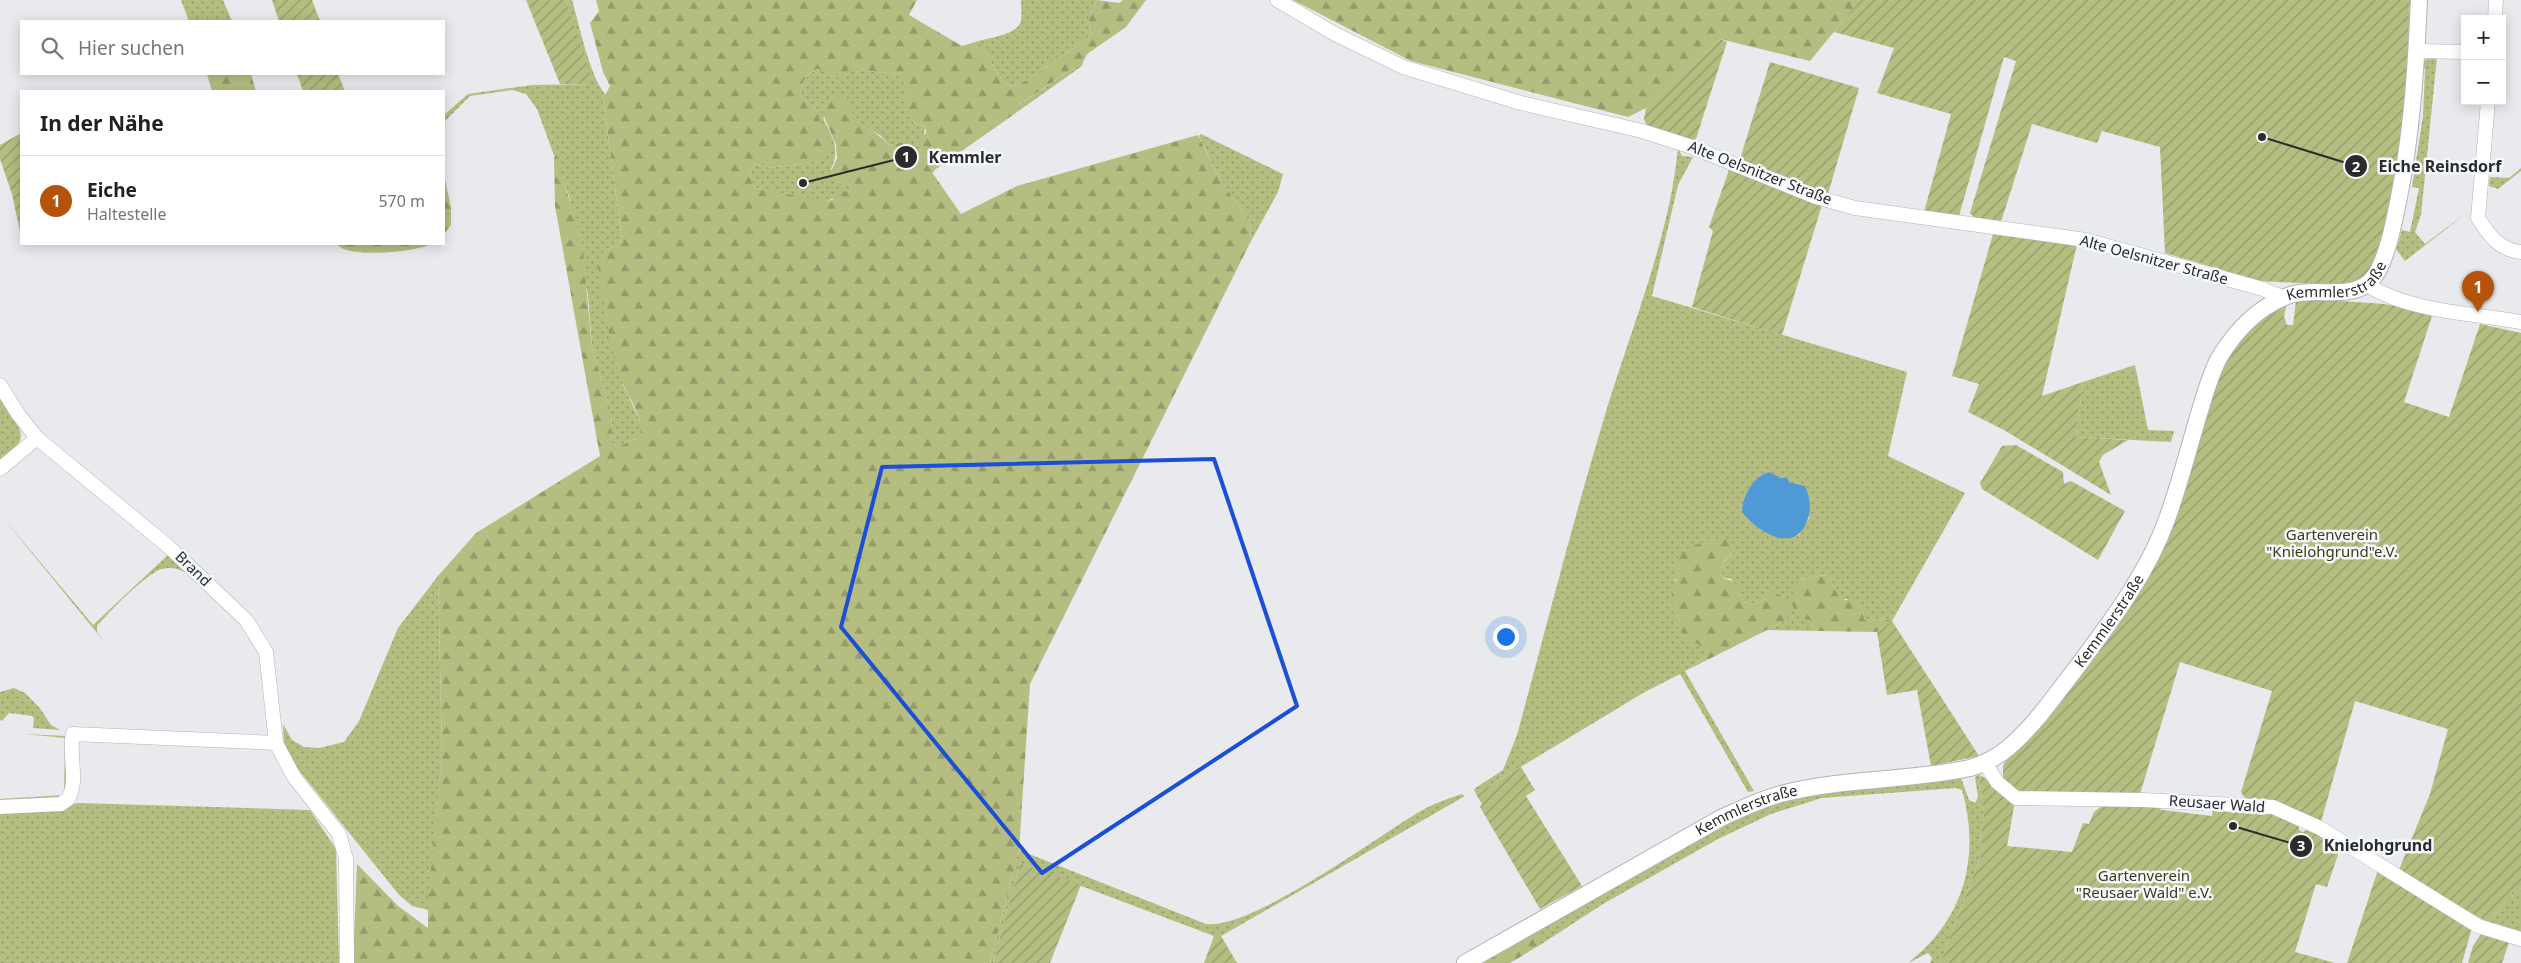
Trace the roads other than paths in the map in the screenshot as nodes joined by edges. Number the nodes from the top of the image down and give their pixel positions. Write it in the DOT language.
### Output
graph roads {
  1 [pos="2419,0"];
  2 [pos="2496,0"];
  3 [pos="1279,1"];
  4 [pos="2495,15"];
  5 [pos="2417,51"];
  6 [pos="2461,52"];
  7 [pos="2488,105"];
  8 [pos="2521,252"];
  9 [pos="2367,285"];
  10 [pos="2284,298"];
  11 [pos="2521,322"];
  12 [pos="0,384"];
  13 [pos="37,438"];
  14 [pos="0,469"];
  15 [pos="276,743"];
  16 [pos="1985,763"];
  17 [pos="0,807"];
  18 [pos="2521,938"];
  19 [pos="347,963"];
  20 [pos="1465,963"];
  1 -- 5 [label="street, Kemmlerstraße"];
  2 -- 4 [label="street"];
  3 -- 10 [label="street, Alte Oelsnitzer Straße"];
  5 -- 6 [label="street"];
  5 -- 9 [label="street, Kemmlerstraße"];
  7 -- 8 [label="street"];
  9 -- 10 [label="street, Kemmlerstraße"];
  9 -- 11 [label="street"];
  10 -- 16 [label="street, Kemmlerstraße"];
  12 -- 13 [label="street, Brand"];
  13 -- 14 [label="street"];
  13 -- 15 [label="street, Brand"];
  15 -- 17 [label="street"];
  15 -- 19 [label="street, Brand"];
  16 -- 18 [label="street, Reusaer Wald"];
  16 -- 20 [label="street, Kemmlerstraße"];
}
